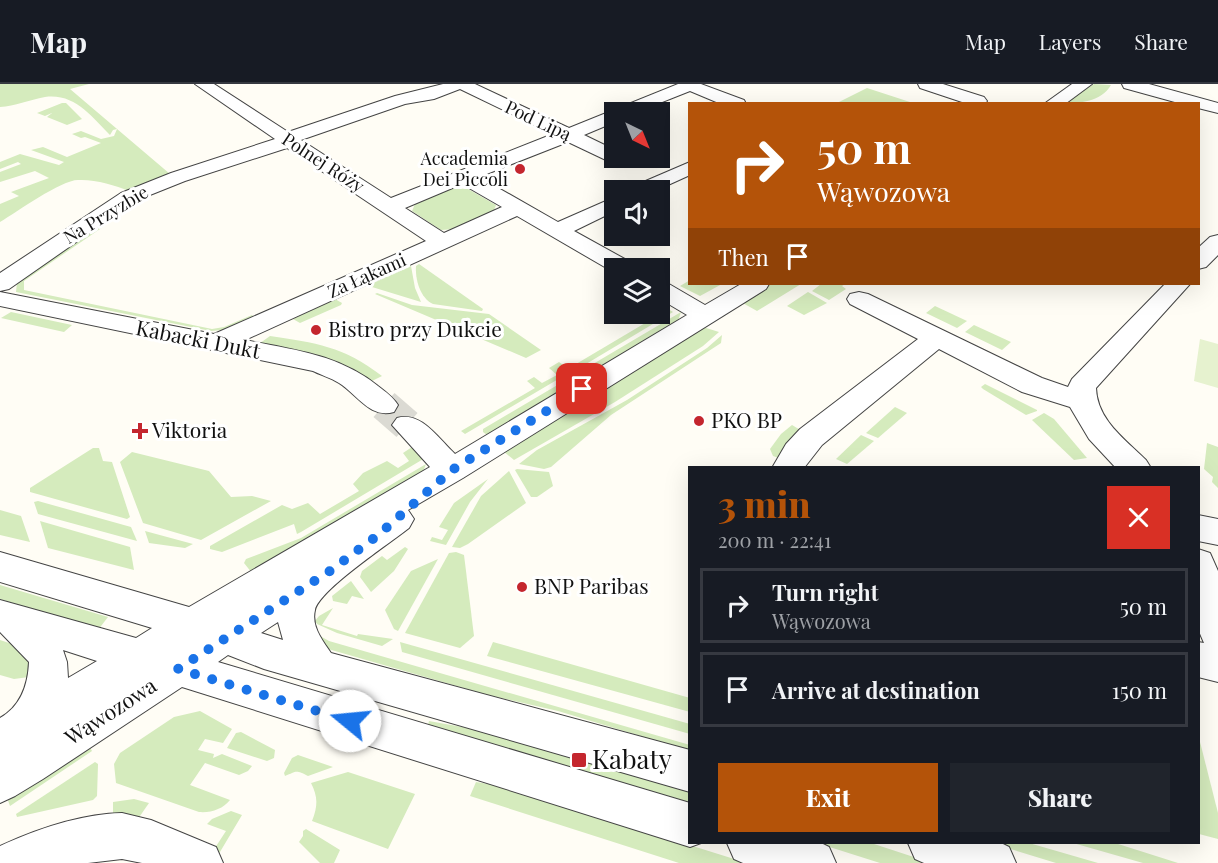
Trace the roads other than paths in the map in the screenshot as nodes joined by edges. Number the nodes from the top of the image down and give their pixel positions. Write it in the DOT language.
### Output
graph roads {
  1 [pos="203,84"];
  2 [pos="460,84"];
  3 [pos="690,84"];
  4 [pos="926,84"];
  5 [pos="1084,84"];
  6 [pos="1130,84"];
  7 [pos="978,101"];
  8 [pos="647,102"];
  9 [pos="733,102"];
  10 [pos="1055,102"];
  11 [pos="1196,102"];
  12 [pos="1200,103"];
  13 [pos="1218,108"];
  14 [pos="604,120"];
  15 [pos="567,135"];
  16 [pos="287,140"];
  17 [pos="604,152"];
  18 [pos="638,168"];
  19 [pos="688,169"];
  20 [pos="464,177"];
  21 [pos="664,180"];
  22 [pos="388,207"];
  23 [pos="518,208"];
  24 [pos="604,208"];
  25 [pos="558,230"];
  26 [pos="443,242"];
  27 [pos="1217,245"];
  28 [pos="607,258"];
  29 [pos="1200,260"];
  30 [pos="0,284"];
  31 [pos="754,285"];
  32 [pos="1177,285"];
  33 [pos="670,295"];
  34 [pos="0,299"];
  35 [pos="859,299"];
  36 [pos="704,315"];
  37 [pos="936,338"];
  38 [pos="215,344"];
  39 [pos="1082,401"];
  40 [pos="789,466"];
  41 [pos="1133,466"];
  42 [pos="452,470"];
  43 [pos="1200,528"];
  44 [pos="1218,531"];
  45 [pos="0,567"];
  46 [pos="1200,570"];
  47 [pos="320,578"];
  48 [pos="8,619"];
  49 [pos="208,631"];
  50 [pos="1218,632"];
  51 [pos="138,657"];
  52 [pos="1200,660"];
  53 [pos="1218,664"];
  54 [pos="318,667"];
  55 [pos="178,669"];
  56 [pos="9,735"];
  57 [pos="688,770"];
  58 [pos="0,781"];
  59 [pos="688,824"];
  60 [pos="753,844"];
  61 [pos="934,844"];
  62 [pos="15,863"];
  63 [pos="200,863"];
  64 [pos="813,863"];
  65 [pos="993,863"];
  1 -- 16 [label="street, Polnej Róży"];
  2 -- 15 [label="street, Pod Lipą"];
  2 -- 16 [label="street, Na Przyzbie"];
  3 -- 8 [label="street"];
  3 -- 9 [label="street"];
  4 -- 7 [label="street"];
  5 -- 10 [label="street"];
  6 -- 11 [label="street"];
  12 -- 13 [label="street"];
  14 -- 15 [label="street"];
  15 -- 17 [label="street, Pod Lipą"];
  15 -- 20 [label="street"];
  16 -- 22 [label="street, Polnej Róży"];
  16 -- 30 [label="street, Na Przyzbie"];
  18 -- 21 [label="street, Pod Lipą"];
  19 -- 21 [label="street"];
  20 -- 22 [label="street"];
  20 -- 23 [label="street"];
  22 -- 26 [label="street, Polnej Róży"];
  23 -- 25 [label="street"];
  23 -- 26 [label="street, Za Łąkami"];
  24 -- 25 [label="street"];
  25 -- 28 [label="street"];
  26 -- 38 [label="street, Za Łąkami"];
  27 -- 29 [label="street"];
  31 -- 36 [label="street, Wąwozowa"];
  32 -- 39 [label="street"];
  33 -- 36 [label="street"];
  34 -- 38 [label="street, Kabacki Dukt"];
  35 -- 37 [label="street"];
  36 -- 42 [label="street, Wąwozowa"];
  37 -- 39 [label="street"];
  37 -- 40 [label="street"];
  38 -- 42 [label="street, Kabacki Dukt"];
  39 -- 41 [label="street"];
  42 -- 47 [label="street, Wąwozowa"];
  42 -- 49 [label="street, Wąwozowa"];
  43 -- 44 [label="street"];
  45 -- 49 [label="street"];
  46 -- 50 [label="street"];
  47 -- 49 [label="street, Wąwozowa"];
  47 -- 54 [label="street"];
  48 -- 51 [label="street"];
  48 -- 56 [label="street, Wąwozowa"];
  49 -- 51 [label="street, Wąwozowa"];
  49 -- 54 [label="street"];
  49 -- 55 [label="street, Wąwozowa"];
  51 -- 55 [label="street"];
  51 -- 56 [label="street, Wąwozowa"];
  52 -- 53 [label="street"];
  54 -- 57 [label="street"];
  55 -- 58 [label="street, Wąwozowa"];
  55 -- 59 [label="street"];
  60 -- 64 [label="street"];
  61 -- 65 [label="street"];
  62 -- 63 [label="street"];
}
